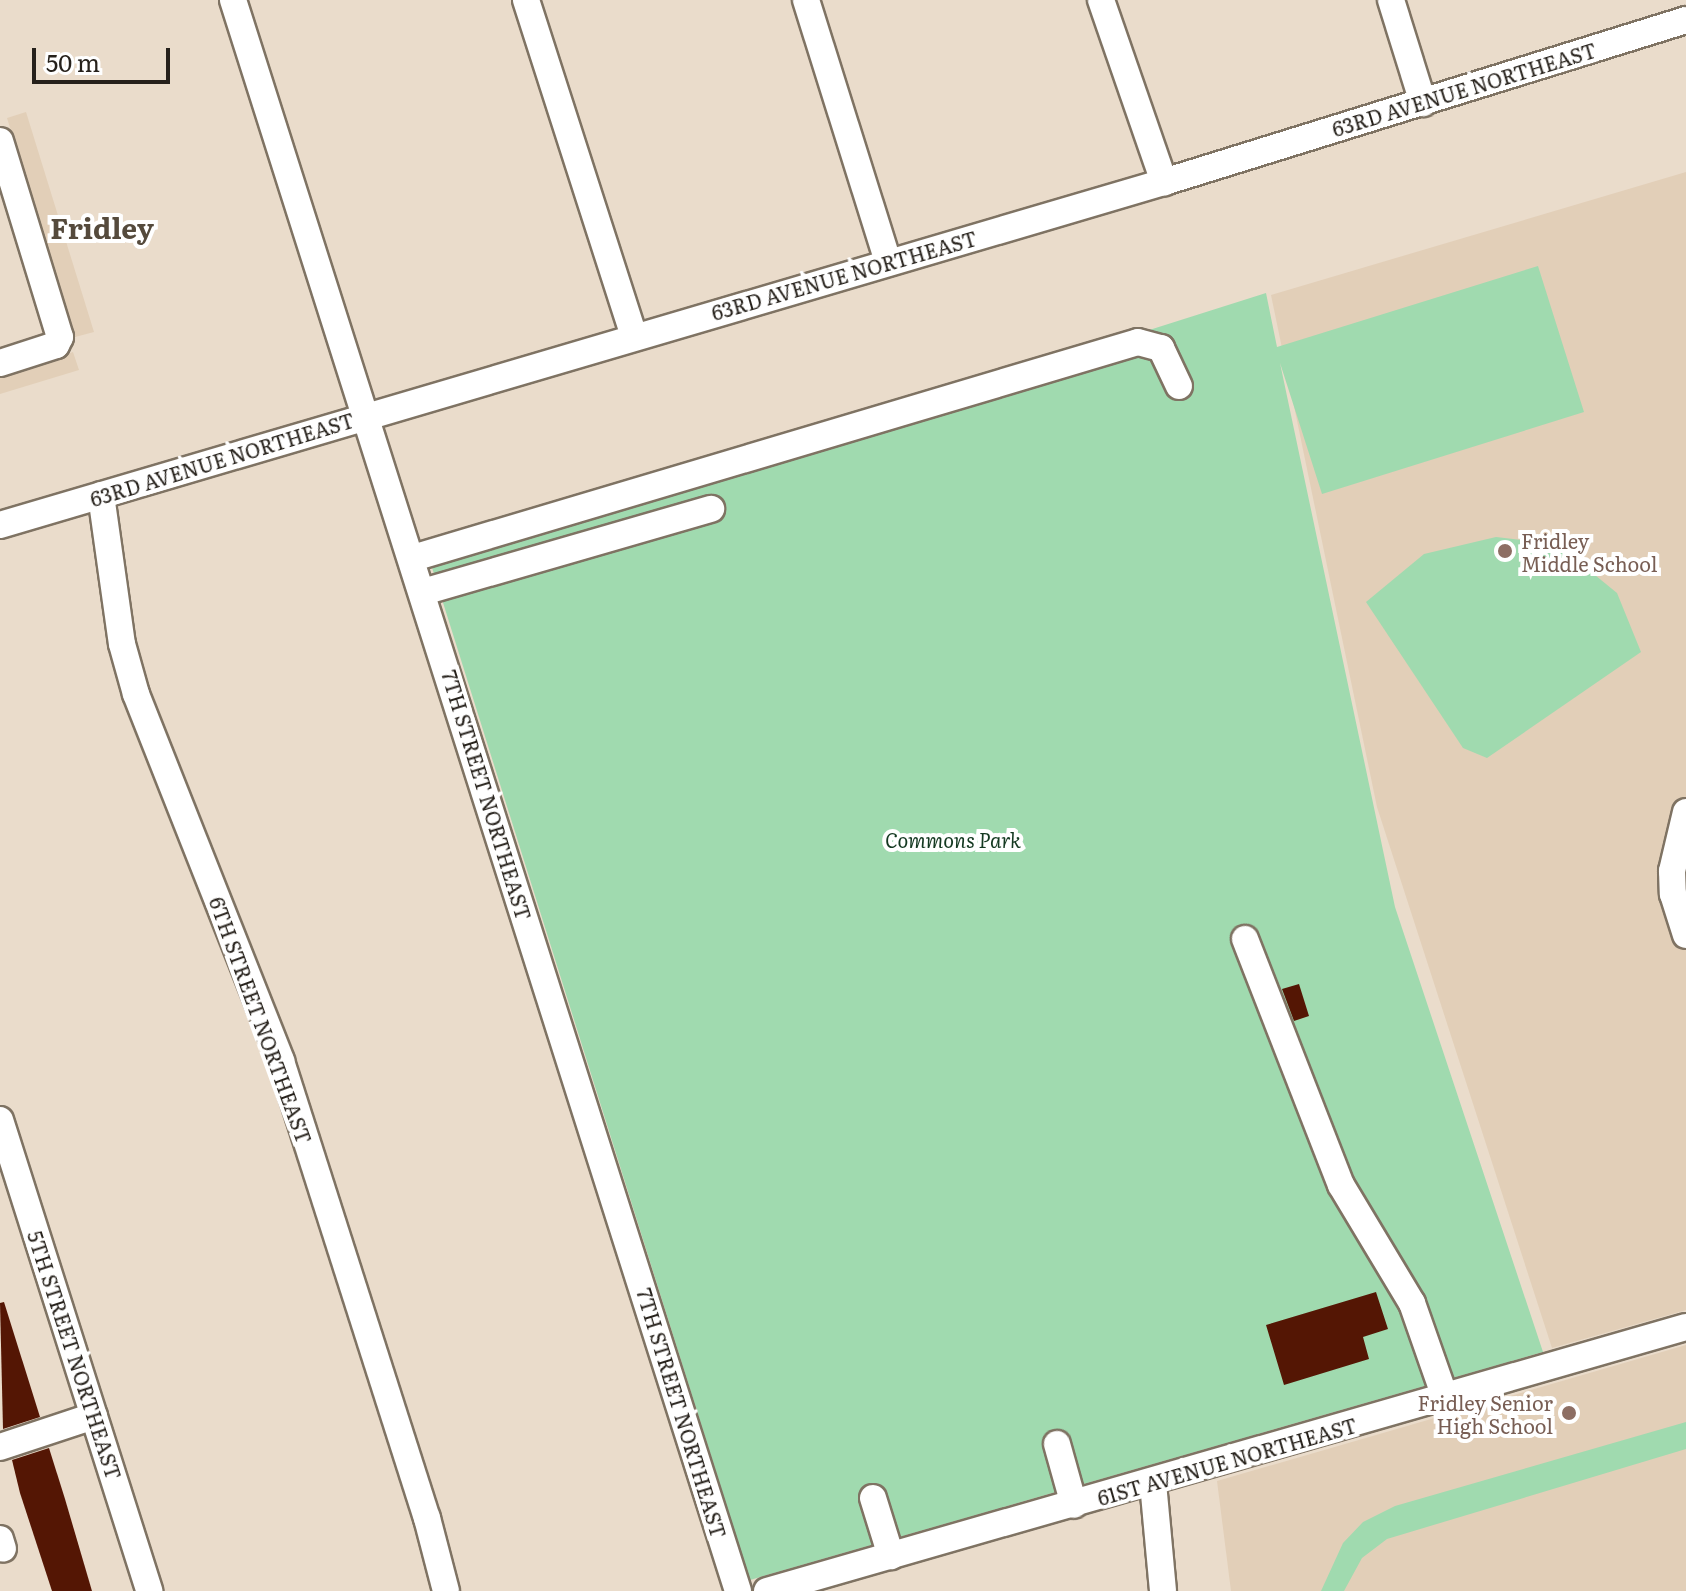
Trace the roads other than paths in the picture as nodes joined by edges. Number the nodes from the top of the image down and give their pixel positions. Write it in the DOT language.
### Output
graph roads {
  1 [pos="233,0"];
  2 [pos="526,0"];
  3 [pos="806,0"];
  4 [pos="1101,0"];
  5 [pos="1391,0"];
  6 [pos="1681,14"];
  7 [pos="1423,103"];
  8 [pos="0,141"];
  9 [pos="1164,182"];
  10 [pos="888,262"];
  11 [pos="634,337"];
  12 [pos="0,363"];
  13 [pos="1179,386"];
  14 [pos="368,415"];
  15 [pos="101,495"];
  16 [pos="711,509"];
  17 [pos="0,525"];
  18 [pos="413,558"];
  19 [pos="423,592"];
  20 [pos="1686,812"];
  21 [pos="1686,935"];
  22 [pos="1245,939"];
  23 [pos="0,1120"];
  24 [pos="1686,1327"];
  25 [pos="1445,1397"];
  26 [pos="94,1416"];
  27 [pos="1057,1444"];
  28 [pos="0,1447"];
  29 [pos="1153,1483"];
  30 [pos="873,1498"];
  31 [pos="1074,1505"];
  32 [pos="891,1556"];
  33 [pos="149,1591"];
  34 [pos="446,1591"];
  35 [pos="738,1591"];
  36 [pos="767,1591"];
  37 [pos="1163,1591"];
  1 -- 14 [label="street, 7TH STREET NORTHEAST"];
  2 -- 11 [label="street"];
  3 -- 10 [label="street"];
  4 -- 9 [label="street"];
  5 -- 7 [label="street"];
  6 -- 7 [label="street, 63RD AVENUE NORTHEAST"];
  7 -- 9 [label="street, 63RD AVENUE NORTHEAST"];
  8 -- 12 [label="street"];
  9 -- 10 [label="street, 63RD AVENUE NORTHEAST"];
  10 -- 11 [label="street, 63RD AVENUE NORTHEAST"];
  11 -- 14 [label="street, 63RD AVENUE NORTHEAST"];
  13 -- 18 [label="street"];
  14 -- 15 [label="street, 63RD AVENUE NORTHEAST"];
  14 -- 18 [label="street, 7TH STREET NORTHEAST"];
  15 -- 17 [label="street, 63RD AVENUE NORTHEAST"];
  15 -- 34 [label="street, 6TH STREET NORTHEAST"];
  16 -- 19 [label="street"];
  18 -- 19 [label="street, 7TH STREET NORTHEAST"];
  19 -- 35 [label="street, 7TH STREET NORTHEAST"];
  20 -- 21 [label="street"];
  22 -- 25 [label="street"];
  23 -- 26 [label="street, 5TH STREET NORTHEAST"];
  24 -- 25 [label="street, 61ST AVENUE NORTHEAST"];
  25 -- 29 [label="street, 61ST AVENUE NORTHEAST"];
  26 -- 28 [label="street"];
  26 -- 33 [label="street, 5TH STREET NORTHEAST"];
  27 -- 31 [label="street"];
  29 -- 31 [label="street, 61ST AVENUE NORTHEAST"];
  29 -- 37 [label="street"];
  30 -- 32 [label="street"];
  31 -- 32 [label="street, 61ST AVENUE NORTHEAST"];
  32 -- 36 [label="street, 61ST AVENUE NORTHEAST"];
}
